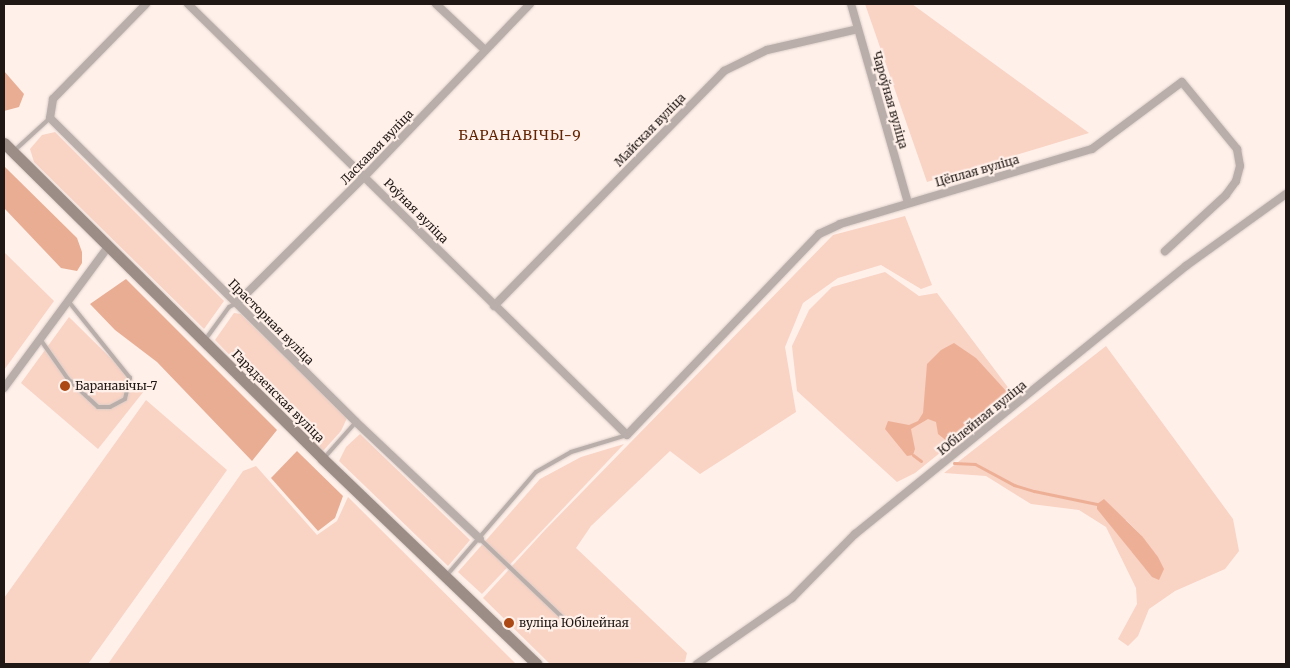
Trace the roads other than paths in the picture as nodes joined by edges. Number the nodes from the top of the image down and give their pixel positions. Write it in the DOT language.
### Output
graph roads {
  1 [pos="146,4"];
  2 [pos="188,4"];
  3 [pos="436,4"];
  4 [pos="530,4"];
  5 [pos="851,4"];
  6 [pos="858,29"];
  7 [pos="484,50"];
  8 [pos="50,118"];
  9 [pos="4,143"];
  10 [pos="13,152"];
  11 [pos="365,176"];
  12 [pos="1286,194"];
  13 [pos="908,203"];
  14 [pos="108,247"];
  15 [pos="1165,251"];
  16 [pos="68,301"];
  17 [pos="237,303"];
  18 [pos="494,306"];
  19 [pos="40,339"];
  20 [pos="204,341"];
  21 [pos="4,388"];
  22 [pos="356,422"];
  23 [pos="627,435"];
  24 [pos="323,459"];
  25 [pos="480,539"];
  26 [pos="446,577"];
  27 [pos="563,618"];
  28 [pos="537,664"];
  29 [pos="697,664"];
  1 -- 8 [label="street"];
  2 -- 11 [label="street, Роўная вуліца"];
  3 -- 7 [label="street"];
  4 -- 7 [label="street, Ласкавая вуліца"];
  5 -- 6 [label="street, Чароўная вуліца"];
  6 -- 13 [label="street, Чароўная вуліца"];
  6 -- 18 [label="street, Майская вуліца"];
  7 -- 11 [label="street, Ласкавая вуліца"];
  8 -- 10 [label="lane"];
  8 -- 17 [label="street, Прасторная вуліца"];
  9 -- 10 [label="main road, Гарадзенская вуліца"];
  10 -- 14 [label="main road, Гарадзенская вуліца"];
  11 -- 17 [label="street, Ласкавая вуліца"];
  11 -- 18 [label="street, Роўная вуліца"];
  12 -- 29 [label="street, Юбілейная вуліца"];
  13 -- 15 [label="street, Цёплая вуліца"];
  13 -- 23 [label="street, Цёплая вуліца"];
  14 -- 16 [label="street"];
  14 -- 20 [label="main road, Гарадзенская вуліца"];
  16 -- 19 [label="street"];
  16 -- 19 [label="lane"];
  17 -- 20 [label="lane"];
  17 -- 22 [label="street, Прасторная вуліца"];
  18 -- 23 [label="street, Роўная вуліца"];
  19 -- 21 [label="street"];
  20 -- 24 [label="main road, Гарадзенская вуліца"];
  22 -- 24 [label="lane"];
  22 -- 25 [label="street, Прасторная вуліца"];
  23 -- 25 [label="lane"];
  24 -- 26 [label="main road, Гарадзенская вуліца"];
  25 -- 26 [label="lane"];
  25 -- 27 [label="lane"];
  26 -- 28 [label="main road, Гарадзенская вуліца"];
}
